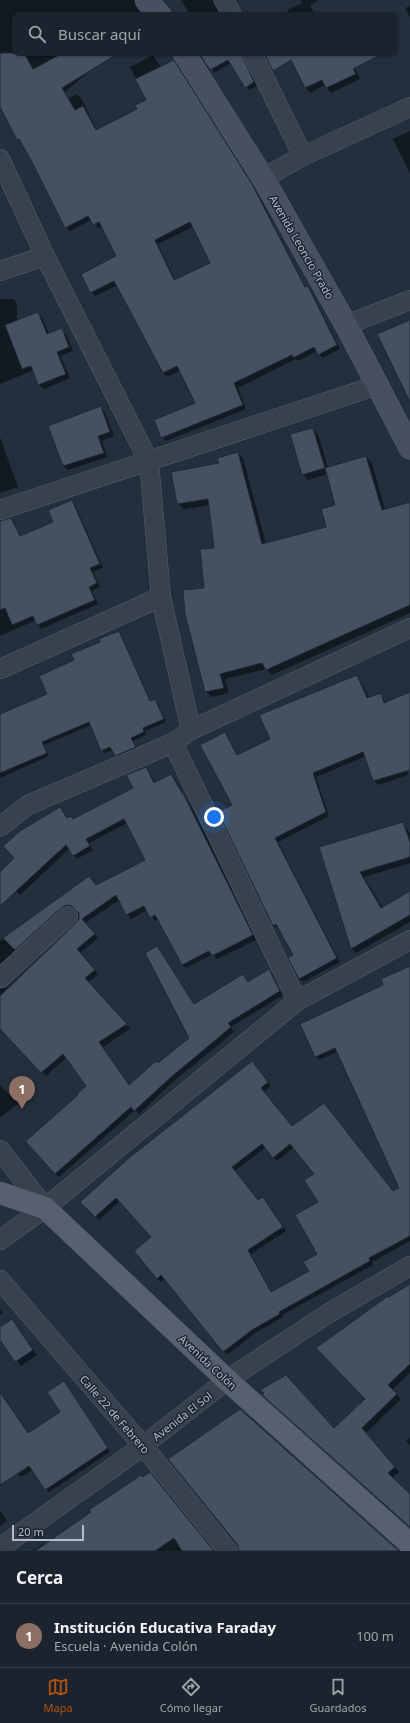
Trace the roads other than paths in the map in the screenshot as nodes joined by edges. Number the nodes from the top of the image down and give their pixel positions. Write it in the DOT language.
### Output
graph roads {
  1 [pos="146,0"];
  2 [pos="225,0"];
  3 [pos="157,12"];
  4 [pos="231,12"];
  5 [pos="186,56"];
  6 [pos="253,56"];
  7 [pos="410,107"];
  8 [pos="303,156"];
  9 [pos="0,159"];
  10 [pos="263,178"];
  11 [pos="45,256"];
  12 [pos="0,271"];
  13 [pos="410,300"];
  14 [pos="346,325"];
  15 [pos="378,385"];
  16 [pos="410,448"];
  17 [pos="149,462"];
  18 [pos="0,510"];
  19 [pos="161,598"];
  20 [pos="410,628"];
  21 [pos="0,669"];
  22 [pos="191,730"];
  23 [pos="173,743"];
  24 [pos="0,827"];
  25 [pos="68,916"];
  26 [pos="410,940"];
  27 [pos="0,978"];
  28 [pos="297,1001"];
  29 [pos="0,1150"];
  30 [pos="0,1193"];
  31 [pos="45,1208"];
  32 [pos="0,1240"];
  33 [pos="410,1266"];
  34 [pos="0,1280"];
  35 [pos="227,1380"];
  36 [pos="143,1446"];
  37 [pos="410,1544"];
  38 [pos="0,1548"];
  39 [pos="228,1551"];
  1 -- 3 [label="main road"];
  2 -- 4 [label="street"];
  5 -- 10 [label="main road, Avenida Leoncio Prado"];
  6 -- 8 [label="street"];
  7 -- 8 [label="street"];
  8 -- 10 [label="street"];
  9 -- 11 [label="street"];
  10 -- 14 [label="main road, Avenida Leoncio Prado"];
  11 -- 12 [label="street"];
  11 -- 17 [label="street"];
  13 -- 14 [label="street"];
  14 -- 15 [label="main road, Avenida Leoncio Prado"];
  15 -- 16 [label="main road, Avenida Leoncio Prado"];
  15 -- 17 [label="street"];
  17 -- 18 [label="street"];
  17 -- 19 [label="street"];
  19 -- 21 [label="street"];
  19 -- 22 [label="street"];
  20 -- 22 [label="street"];
  22 -- 23 [label="street"];
  23 -- 24 [label="street"];
  23 -- 28 [label="street"];
  25 -- 27 [label="street"];
  26 -- 28 [label="street"];
  28 -- 31 [label="street"];
  29 -- 31 [label="street"];
  30 -- 31 [label="main road, Avenida Colón"];
  31 -- 32 [label="street"];
  31 -- 35 [label="main road, Avenida Colón"];
  33 -- 35 [label="street, Avenida El Sol"];
  34 -- 36 [label="street, Calle 22 de Febrero"];
  35 -- 36 [label="street, Avenida El Sol"];
  35 -- 37 [label="main road, Avenida Colón"];
  36 -- 38 [label="street, Avenida El Sol"];
  36 -- 39 [label="street, Calle 22 de Febrero"];
}
